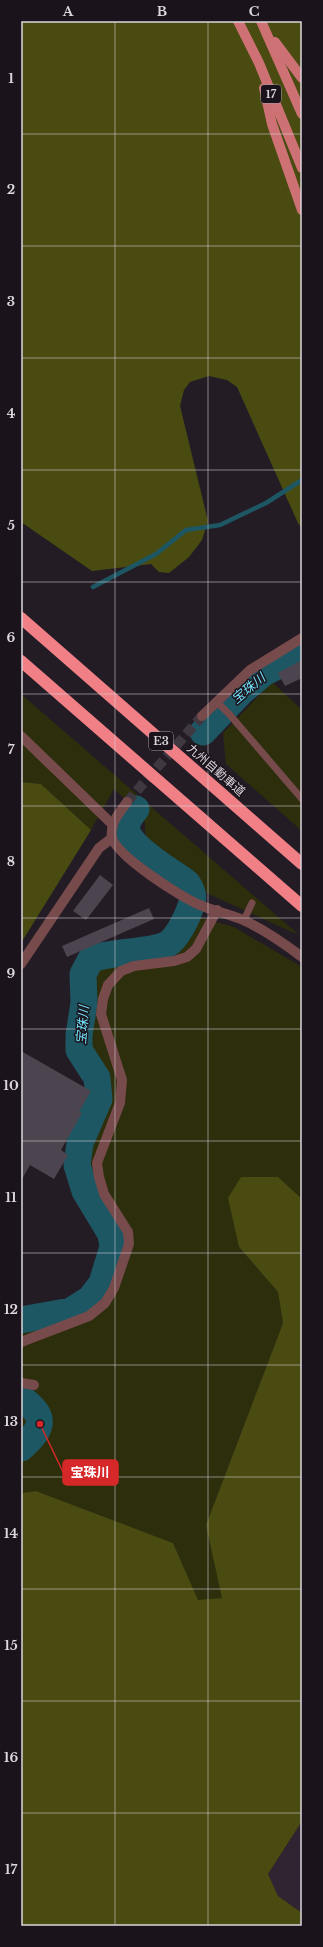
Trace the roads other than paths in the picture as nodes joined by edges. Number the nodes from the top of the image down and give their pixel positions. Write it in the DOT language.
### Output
graph roads {
  1 [pos="238,21"];
  2 [pos="264,25"];
  3 [pos="259,63"];
  4 [pos="302,78"];
  5 [pos="302,114"];
  6 [pos="302,168"];
  7 [pos="302,210"];
  8 [pos="21,618"];
  9 [pos="302,638"];
  10 [pos="21,661"];
  11 [pos="218,703"];
  12 [pos="202,716"];
  13 [pos="21,736"];
  14 [pos="302,799"];
  15 [pos="127,802"];
  16 [pos="112,824"];
  17 [pos="112,838"];
  18 [pos="302,864"];
  19 [pos="252,903"];
  20 [pos="302,906"];
  21 [pos="217,910"];
  22 [pos="244,920"];
  23 [pos="302,957"];
  24 [pos="21,964"];
  25 [pos="21,1342"];
  26 [pos="21,1383"];
  27 [pos="34,1385"];
  1 -- 3 [label="main road, 17"];
  2 -- 4 [label="main road"];
  2 -- 5 [label="main road, 17"];
  3 -- 6 [label="main road, 17"];
  3 -- 7 [label="main road"];
  8 -- 18 [label="highway, 九州自動車道 / E3"];
  9 -- 11 [label="street"];
  10 -- 20 [label="highway, E3"];
  11 -- 12 [label="street"];
  11 -- 14 [label="lane"];
  13 -- 16 [label="street"];
  15 -- 16 [label="street"];
  16 -- 17 [label="street"];
  17 -- 21 [label="street"];
  17 -- 24 [label="street"];
  19 -- 22 [label="lane"];
  21 -- 22 [label="street"];
  21 -- 25 [label="street"];
  22 -- 23 [label="street"];
  26 -- 27 [label="street"];
}
